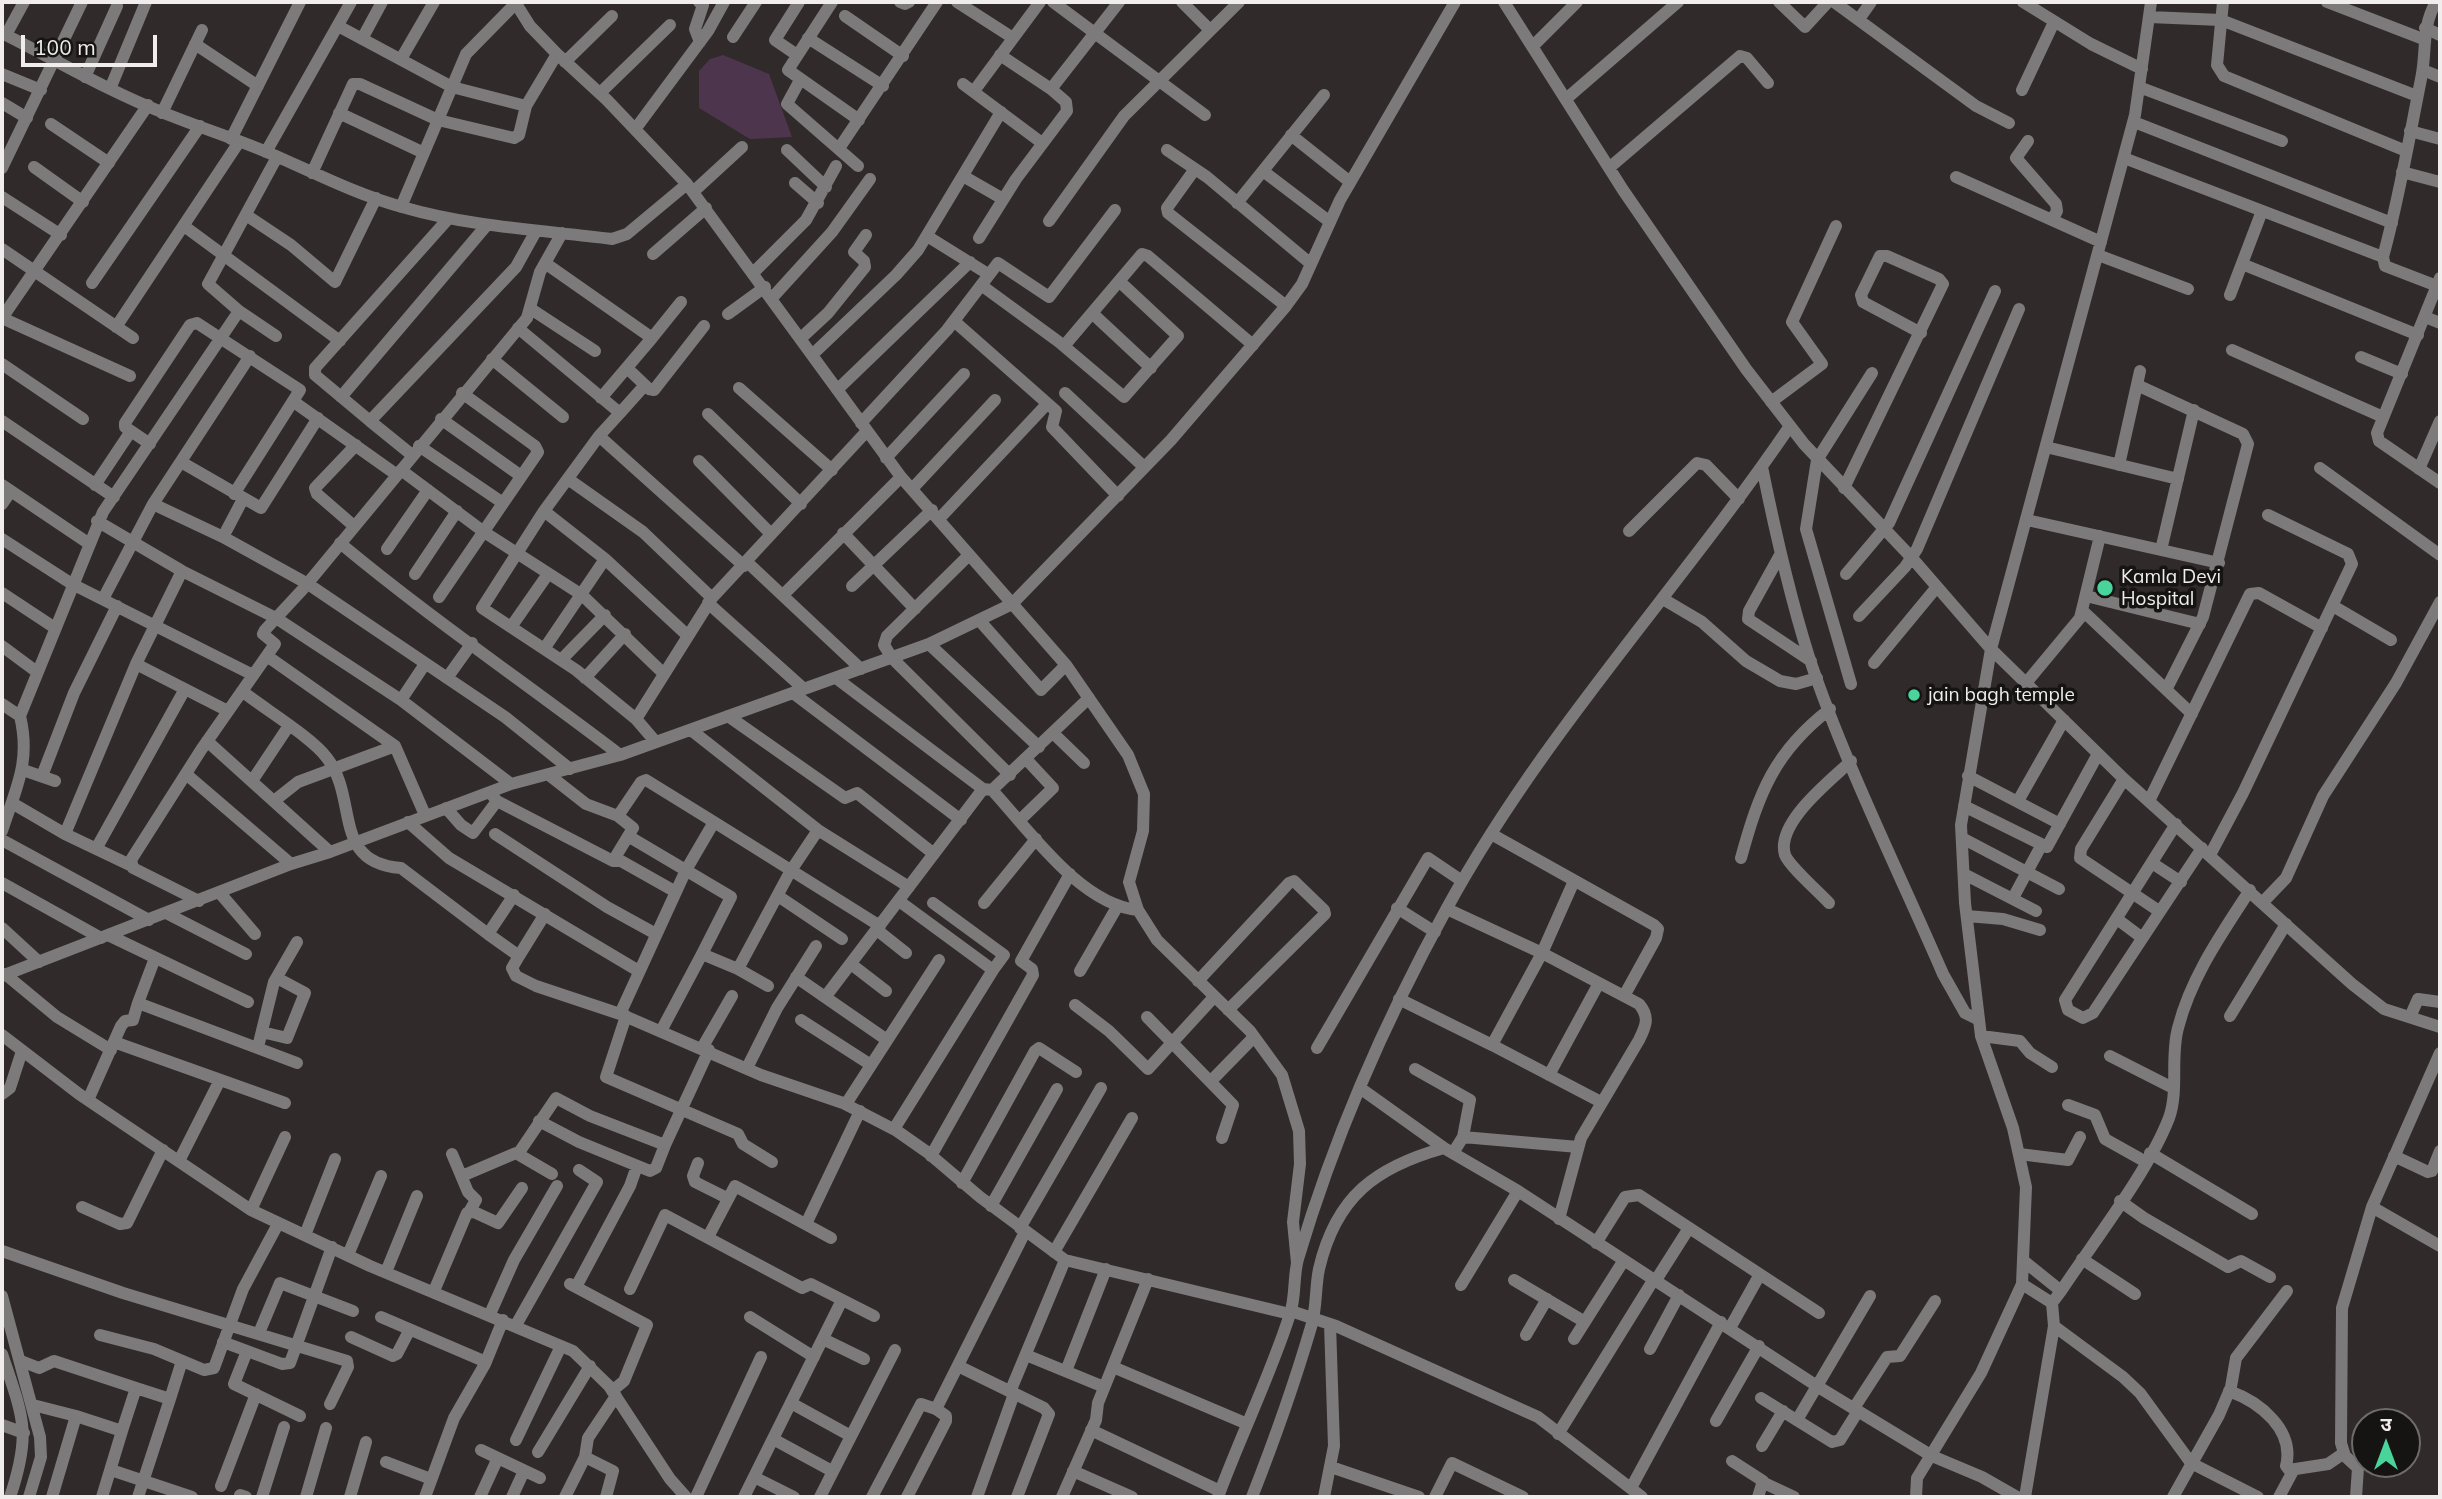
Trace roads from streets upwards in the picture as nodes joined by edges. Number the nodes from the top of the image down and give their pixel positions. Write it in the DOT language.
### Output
graph roads {
  1 [pos="24,2"];
  2 [pos="82,2"];
  3 [pos="146,2"];
  4 [pos="300,2"];
  5 [pos="351,2"];
  6 [pos="382,2"];
  7 [pos="434,2"];
  8 [pos="515,2"];
  9 [pos="724,2"];
  10 [pos="756,2"];
  11 [pos="799,2"];
  12 [pos="832,2"];
  13 [pos="900,2"];
  14 [pos="909,2"];
  15 [pos="937,2"];
  16 [pos="1040,2"];
  17 [pos="1053,2"];
  18 [pos="1119,2"];
  19 [pos="1182,2"];
  20 [pos="1239,2"];
  21 [pos="1455,2"];
  22 [pos="1504,2"];
  23 [pos="1577,2"];
  24 [pos="1678,2"];
  25 [pos="1779,2"];
  26 [pos="1828,2"];
  27 [pos="1834,2"];
  28 [pos="1871,2"];
  29 [pos="2023,2"];
  30 [pos="2151,2"];
  31 [pos="2223,2"];
  32 [pos="2327,2"];
  33 [pos="2436,2"];
  34 [pos="702,3"];
  35 [pos="962,3"];
  36 [pos="117,6"];
  37 [pos="611,16"];
  38 [pos="845,16"];
  39 [pos="2149,17"];
  40 [pos="1859,19"];
  41 [pos="2221,20"];
  42 [pos="2054,22"];
  43 [pos="670,25"];
  44 [pos="338,26"];
  45 [pos="202,30"];
  46 [pos="1210,30"];
  47 [pos="1093,33"];
  48 [pos="4,34"];
  49 [pos="2424,34"];
  50 [pos="2440,34"];
  51 [pos="733,37"];
  52 [pos="808,38"];
  53 [pos="1013,38"];
  54 [pos="362,39"];
  55 [pos="699,42"];
  56 [pos="195,44"];
  57 [pos="1533,46"];
  58 [pos="797,55"];
  59 [pos="1000,55"];
  60 [pos="903,56"];
  61 [pos="561,58"];
  62 [pos="401,60"];
  63 [pos="54,63"];
  64 [pos="2142,69"];
  65 [pos="2423,70"];
  66 [pos="2,74"];
  67 [pos="85,77"];
  68 [pos="2440,77"];
  69 [pos="800,80"];
  70 [pos="1160,82"];
  71 [pos="1768,83"];
  72 [pos="258,86"];
  73 [pos="883,86"];
  74 [pos="452,87"];
  75 [pos="2139,87"];
  76 [pos="110,89"];
  77 [pos="1051,89"];
  78 [pos="41,90"];
  79 [pos="2022,90"];
  80 [pos="600,93"];
  81 [pos="1324,95"];
  82 [pos="2417,96"];
  83 [pos="1566,99"];
  84 [pos="2,103"];
  85 [pos="148,105"];
  86 [pos="526,106"];
  87 [pos="1001,112"];
  88 [pos="162,113"];
  89 [pos="339,113"];
  90 [pos="1205,115"];
  91 [pos="27,118"];
  92 [pos="438,120"];
  93 [pos="859,120"];
  94 [pos="2134,122"];
  95 [pos="2009,123"];
  96 [pos="51,124"];
  97 [pos="200,127"];
  98 [pos="636,128"];
  99 [pos="2410,131"];
  100 [pos="1292,135"];
  101 [pos="2440,139"];
  102 [pos="235,141"];
  103 [pos="2028,141"];
  104 [pos="2282,141"];
  105 [pos="1042,143"];
  106 [pos="742,147"];
  107 [pos="840,147"];
  108 [pos="787,150"];
  109 [pos="1167,150"];
  110 [pos="2406,151"];
  111 [pos="5,153"];
  112 [pos="424,153"];
  113 [pos="271,154"];
  114 [pos="2124,158"];
  115 [pos="110,163"];
  116 [pos="836,166"];
  117 [pos="858,166"];
  118 [pos="34,167"];
  119 [pos="2,168"];
  120 [pos="1609,168"];
  121 [pos="1195,169"];
  122 [pos="1263,171"];
  123 [pos="2402,172"];
  124 [pos="312,173"];
  125 [pos="963,176"];
  126 [pos="1956,177"];
  127 [pos="870,179"];
  128 [pos="1350,182"];
  129 [pos="2440,182"];
  130 [pos="795,183"];
  131 [pos="826,187"];
  132 [pos="690,188"];
  133 [pos="2,197"];
  134 [pos="376,198"];
  135 [pos="1003,199"];
  136 [pos="83,202"];
  137 [pos="818,203"];
  138 [pos="1237,203"];
  139 [pos="401,207"];
  140 [pos="706,208"];
  141 [pos="1115,209"];
  142 [pos="2262,211"];
  143 [pos="246,215"];
  144 [pos="448,219"];
  145 [pos="2052,220"];
  146 [pos="1049,221"];
  147 [pos="1331,222"];
  148 [pos="2392,223"];
  149 [pos="184,226"];
  150 [pos="486,226"];
  151 [pos="1836,226"];
  152 [pos="536,231"];
  153 [pos="562,233"];
  154 [pos="61,235"];
  155 [pos="866,235"];
  156 [pos="927,236"];
  157 [pos="979,238"];
  158 [pos="2099,248"];
  159 [pos="2,249"];
  160 [pos="225,254"];
  161 [pos="653,254"];
  162 [pos="2382,257"];
  163 [pos="970,262"];
  164 [pos="545,263"];
  165 [pos="1311,264"];
  166 [pos="2242,264"];
  167 [pos="34,272"];
  168 [pos="754,272"];
  169 [pos="985,280"];
  170 [pos="2439,280"];
  171 [pos="1119,281"];
  172 [pos="92,283"];
  173 [pos="2188,289"];
  174 [pos="1995,291"];
  175 [pos="769,292"];
  176 [pos="2230,295"];
  177 [pos="681,302"];
  178 [pos="1286,306"];
  179 [pos="531,309"];
  180 [pos="2019,309"];
  181 [pos="239,311"];
  182 [pos="1091,313"];
  183 [pos="728,314"];
  184 [pos="2425,317"];
  185 [pos="2,318"];
  186 [pos="954,321"];
  187 [pos="2440,323"];
  188 [pos="704,326"];
  189 [pos="116,327"];
  190 [pos="519,328"];
  191 [pos="1921,333"];
  192 [pos="2418,335"];
  193 [pos="276,336"];
  194 [pos="132,338"];
  195 [pos="221,338"];
  196 [pos="652,338"];
  197 [pos="800,338"];
  198 [pos="340,341"];
  199 [pos="1253,345"];
  200 [pos="1064,346"];
  201 [pos="2232,350"];
  202 [pos="595,351"];
  203 [pos="812,355"];
  204 [pos="250,356"];
  205 [pos="2361,357"];
  206 [pos="492,359"];
  207 [pos="2,365"];
  208 [pos="626,368"];
  209 [pos="1151,368"];
  210 [pos="2140,371"];
  211 [pos="1872,373"];
  212 [pos="964,374"];
  213 [pos="2402,374"];
  214 [pos="130,376"];
  215 [pos="645,385"];
  216 [pos="2137,385"];
  217 [pos="739,388"];
  218 [pos="838,389"];
  219 [pos="462,393"];
  220 [pos="1065,393"];
  221 [pos="341,397"];
  222 [pos="601,398"];
  223 [pos="995,400"];
  224 [pos="295,402"];
  225 [pos="1771,402"];
  226 [pos="1047,404"];
  227 [pos="2194,410"];
  228 [pos="620,413"];
  229 [pos="708,414"];
  230 [pos="563,417"];
  231 [pos="2383,417"];
  232 [pos="318,418"];
  233 [pos="83,419"];
  234 [pos="441,419"];
  235 [pos="2,421"];
  236 [pos="370,421"];
  237 [pos="2440,421"];
  238 [pos="1790,426"];
  239 [pos="863,427"];
  240 [pos="131,431"];
  241 [pos="599,436"];
  242 [pos="150,444"];
  243 [pos="356,445"];
  244 [pos="2046,447"];
  245 [pos="416,451"];
  246 [pos="886,458"];
  247 [pos="1818,460"];
  248 [pos="699,461"];
  249 [pos="181,462"];
  250 [pos="2119,465"];
  251 [pos="1144,467"];
  252 [pos="1762,467"];
  253 [pos="2320,468"];
  254 [pos="2418,469"];
  255 [pos="832,470"];
  256 [pos="399,472"];
  257 [pos="521,476"];
  258 [pos="901,477"];
  259 [pos="568,479"];
  260 [pos="2178,479"];
  261 [pos="2440,483"];
  262 [pos="95,485"];
  263 [pos="6,488"];
  264 [pos="1844,488"];
  265 [pos="912,489"];
  266 [pos="428,490"];
  267 [pos="239,496"];
  268 [pos="1118,496"];
  269 [pos="114,497"];
  270 [pos="1739,499"];
  271 [pos="503,503"];
  272 [pos="2,504"];
  273 [pos="153,504"];
  274 [pos="801,504"];
  275 [pos="457,511"];
  276 [pos="544,511"];
  277 [pos="936,515"];
  278 [pos="2268,515"];
  279 [pos="2026,520"];
  280 [pos="97,521"];
  281 [pos="354,526"];
  282 [pos="1629,531"];
  283 [pos="484,532"];
  284 [pos="1885,532"];
  285 [pos="843,533"];
  286 [pos="771,534"];
  287 [pos="2101,536"];
  288 [pos="223,537"];
  289 [pos="2,539"];
  290 [pos="133,542"];
  291 [pos="88,543"];
  292 [pos="340,543"];
  293 [pos="387,549"];
  294 [pos="2161,550"];
  295 [pos="516,553"];
  296 [pos="969,555"];
  297 [pos="1780,555"];
  298 [pos="2440,555"];
  299 [pos="1912,558"];
  300 [pos="606,559"];
  301 [pos="2219,563"];
  302 [pos="746,564"];
  303 [pos="874,564"];
  304 [pos="182,571"];
  305 [pos="548,574"];
  306 [pos="1846,574"];
  307 [pos="415,575"];
  308 [pos="72,584"];
  309 [pos="308,584"];
  310 [pos="852,586"];
  311 [pos="1936,588"];
  312 [pos="2,593"];
  313 [pos="582,595"];
  314 [pos="783,595"];
  315 [pos="2086,596"];
  316 [pos="439,597"];
  317 [pos="103,600"];
  318 [pos="710,600"];
  319 [pos="1663,600"];
  320 [pos="2440,602"];
  321 [pos="1012,604"];
  322 [pos="117,606"];
  323 [pos="2333,606"];
  324 [pos="915,609"];
  325 [pos="2083,611"];
  326 [pos="605,615"];
  327 [pos="1859,616"];
  328 [pos="276,618"];
  329 [pos="979,620"];
  330 [pos="2200,624"];
  331 [pos="154,626"];
  332 [pos="511,627"];
  333 [pos="55,628"];
  334 [pos="2322,628"];
  335 [pos="625,634"];
  336 [pos="688,635"];
  337 [pos="2391,640"];
  338 [pos="472,642"];
  339 [pos="929,645"];
  340 [pos="2,646"];
  341 [pos="544,649"];
  342 [pos="1991,649"];
  343 [pos="267,656"];
  344 [pos="892,658"];
  345 [pos="561,660"];
  346 [pos="1811,661"];
  347 [pos="1874,663"];
  348 [pos="136,664"];
  349 [pos="425,664"];
  350 [pos="1066,665"];
  351 [pos="861,669"];
  352 [pos="37,672"];
  353 [pos="664,674"];
  354 [pos="253,675"];
  355 [pos="447,678"];
  356 [pos="585,678"];
  357 [pos="836,678"];
  358 [pos="1817,678"];
  359 [pos="2026,683"];
  360 [pos="1851,684"];
  361 [pos="2167,688"];
  362 [pos="185,689"];
  363 [pos="242,691"];
  364 [pos="799,691"];
  365 [pos="1089,698"];
  366 [pos="401,699"];
  367 [pos="2,704"];
  368 [pos="1829,709"];
  369 [pos="228,711"];
  370 [pos="2192,714"];
  371 [pos="20,716"];
  372 [pos="728,716"];
  373 [pos="636,719"];
  374 [pos="2064,720"];
  375 [pos="288,727"];
  376 [pos="691,730"];
  377 [pos="1053,733"];
  378 [pos="654,740"];
  379 [pos="207,741"];
  380 [pos="395,747"];
  381 [pos="1039,747"];
  382 [pos="2098,754"];
  383 [pos="620,755"];
  384 [pos="1026,759"];
  385 [pos="1851,761"];
  386 [pos="1084,763"];
  387 [pos="23,769"];
  388 [pos="570,769"];
  389 [pos="334,771"];
  390 [pos="186,774"];
  391 [pos="549,775"];
  392 [pos="1010,775"];
  393 [pos="42,776"];
  394 [pos="1968,776"];
  395 [pos="2124,779"];
  396 [pos="55,781"];
  397 [pos="252,781"];
  398 [pos="511,784"];
  399 [pos="987,790"];
  400 [pos="493,797"];
  401 [pos="2018,800"];
  402 [pos="274,801"];
  403 [pos="2149,801"];
  404 [pos="12,803"];
  405 [pos="1964,806"];
  406 [pos="446,808"];
  407 [pos="425,815"];
  408 [pos="618,816"];
  409 [pos="961,820"];
  410 [pos="1020,820"];
  411 [pos="408,822"];
  412 [pos="714,822"];
  413 [pos="2060,824"];
  414 [pos="2176,824"];
  415 [pos="2,827"];
  416 [pos="818,831"];
  417 [pos="65,834"];
  418 [pos="495,834"];
  419 [pos="1493,835"];
  420 [pos="628,836"];
  421 [pos="1962,838"];
  422 [pos="1036,839"];
  423 [pos="2,841"];
  424 [pos="354,844"];
  425 [pos="2041,846"];
  426 [pos="96,849"];
  427 [pos="2206,851"];
  428 [pos="330,852"];
  429 [pos="934,854"];
  430 [pos="1741,858"];
  431 [pos="613,861"];
  432 [pos="2152,863"];
  433 [pos="290,864"];
  434 [pos="130,865"];
  435 [pos="686,870"];
  436 [pos="790,872"];
  437 [pos="2026,872"];
  438 [pos="1070,874"];
  439 [pos="1964,874"];
  440 [pos="1462,881"];
  441 [pos="1574,881"];
  442 [pos="2181,882"];
  443 [pos="2,883"];
  444 [pos="908,887"];
  445 [pos="2059,890"];
  446 [pos="2250,890"];
  447 [pos="219,892"];
  448 [pos="676,892"];
  449 [pos="2132,894"];
  450 [pos="514,895"];
  451 [pos="778,896"];
  452 [pos="2270,896"];
  453 [pos="2013,898"];
  454 [pos="199,901"];
  455 [pos="899,901"];
  456 [pos="933,903"];
  457 [pos="984,903"];
  458 [pos="1829,903"];
  459 [pos="1116,907"];
  460 [pos="1397,908"];
  461 [pos="1447,909"];
  462 [pos="1138,910"];
  463 [pos="2036,911"];
  464 [pos="2159,911"];
  465 [pos="166,913"];
  466 [pos="545,914"];
  467 [pos="1967,916"];
  468 [pos="2117,919"];
  469 [pos="149,920"];
  470 [pos="2286,924"];
  471 [pos="2,928"];
  472 [pos="878,928"];
  473 [pos="2040,930"];
  474 [pos="1434,932"];
  475 [pos="255,934"];
  476 [pos="488,934"];
  477 [pos="656,934"];
  478 [pos="104,937"];
  479 [pos="2141,937"];
  480 [pos="842,939"];
  481 [pos="297,942"];
  482 [pos="816,946"];
  483 [pos="906,953"];
  484 [pos="1542,953"];
  485 [pos="246,954"];
  486 [pos="702,954"];
  487 [pos="1004,955"];
  488 [pos="519,956"];
  489 [pos="155,958"];
  490 [pos="939,960"];
  491 [pos="1021,961"];
  492 [pos="39,962"];
  493 [pos="851,964"];
  494 [pos="738,969"];
  495 [pos="637,970"];
  496 [pos="993,970"];
  497 [pos="1080,971"];
  498 [pos="3,975"];
  499 [pos="796,977"];
  500 [pos="277,978"];
  501 [pos="1198,981"];
  502 [pos="1599,983"];
  503 [pos="768,986"];
  504 [pos="886,991"];
  505 [pos="732,996"];
  506 [pos="826,996"];
  507 [pos="1625,996"];
  508 [pos="1214,997"];
  509 [pos="1399,999"];
  510 [pos="248,1002"];
  511 [pos="2440,1002"];
  512 [pos="138,1003"];
  513 [pos="1075,1005"];
  514 [pos="1228,1010"];
  515 [pos="2411,1010"];
  516 [pos="623,1015"];
  517 [pos="2230,1016"];
  518 [pos="1147,1017"];
  519 [pos="802,1020"];
  520 [pos="1979,1020"];
  521 [pos="2440,1027"];
  522 [pos="661,1031"];
  523 [pos="262,1032"];
  524 [pos="2,1035"];
  525 [pos="1981,1036"];
  526 [pos="1254,1037"];
  527 [pos="887,1040"];
  528 [pos="1173,1042"];
  529 [pos="1492,1045"];
  530 [pos="112,1046"];
  531 [pos="258,1047"];
  532 [pos="1317,1048"];
  533 [pos="705,1049"];
  534 [pos="22,1051"];
  535 [pos="2440,1053"];
  536 [pos="2110,1056"];
  537 [pos="297,1063"];
  538 [pos="870,1065"];
  539 [pos="2052,1067"];
  540 [pos="747,1068"];
  541 [pos="1415,1069"];
  542 [pos="1076,1072"];
  543 [pos="1549,1075"];
  544 [pos="220,1080"];
  545 [pos="1211,1082"];
  546 [pos="1057,1088"];
  547 [pos="1101,1088"];
  548 [pos="1360,1088"];
  549 [pos="2173,1088"];
  550 [pos="2,1094"];
  551 [pos="88,1100"];
  552 [pos="1601,1102"];
  553 [pos="285,1104"];
  554 [pos="846,1104"];
  555 [pos="2068,1105"];
  556 [pos="683,1108"];
  557 [pos="860,1111"];
  558 [pos="1132,1118"];
  559 [pos="539,1121"];
  560 [pos="894,1129"];
  561 [pos="285,1137"];
  562 [pos="1463,1137"];
  563 [pos="1222,1138"];
  564 [pos="2080,1138"];
  565 [pos="665,1145"];
  566 [pos="1578,1147"];
  567 [pos="163,1150"];
  568 [pos="1449,1150"];
  569 [pos="2440,1151"];
  570 [pos="452,1154"];
  571 [pos="518,1154"];
  572 [pos="2019,1154"];
  573 [pos="931,1156"];
  574 [pos="2394,1156"];
  575 [pos="2148,1157"];
  576 [pos="335,1158"];
  577 [pos="179,1161"];
  578 [pos="698,1163"];
  579 [pos="772,1163"];
  580 [pos="637,1166"];
  581 [pos="579,1170"];
  582 [pos="381,1176"];
  583 [pos="462,1176"];
  584 [pos="962,1183"];
  585 [pos="522,1188"];
  586 [pos="1518,1191"];
  587 [pos="417,1196"];
  588 [pos="727,1198"];
  589 [pos="2120,1200"];
  590 [pos="991,1206"];
  591 [pos="82,1207"];
  592 [pos="2372,1207"];
  593 [pos="251,1210"];
  594 [pos="469,1212"];
  595 [pos="2252,1214"];
  596 [pos="1559,1219"];
  597 [pos="278,1224"];
  598 [pos="806,1224"];
  599 [pos="1689,1228"];
  600 [pos="1023,1230"];
  601 [pos="304,1235"];
  602 [pos="708,1237"];
  603 [pos="831,1238"];
  604 [pos="1596,1243"];
  605 [pos="332,1247"];
  606 [pos="2440,1247"];
  607 [pos="2,1251"];
  608 [pos="1054,1252"];
  609 [pos="348,1255"];
  610 [pos="2082,1259"];
  611 [pos="1065,1260"];
  612 [pos="1624,1260"];
  613 [pos="2025,1262"];
  614 [pos="1297,1263"];
  615 [pos="1106,1269"];
  616 [pos="386,1272"];
  617 [pos="1759,1276"];
  618 [pos="2270,1277"];
  619 [pos="1148,1279"];
  620 [pos="1514,1280"];
  621 [pos="1655,1280"];
  622 [pos="2022,1284"];
  623 [pos="1461,1285"];
  624 [pos="630,1289"];
  625 [pos="2061,1291"];
  626 [pos="2287,1291"];
  627 [pos="434,1292"];
  628 [pos="2135,1294"];
  629 [pos="315,1295"];
  630 [pos="2,1296"];
  631 [pos="1679,1296"];
  632 [pos="1870,1296"];
  633 [pos="1548,1299"];
  634 [pos="842,1300"];
  635 [pos="1935,1301"];
  636 [pos="2052,1303"];
  637 [pos="353,1311"];
  638 [pos="1291,1312"];
  639 [pos="1819,1313"];
  640 [pos="490,1314"];
  641 [pos="874,1316"];
  642 [pos="381,1317"];
  643 [pos="750,1317"];
  644 [pos="1314,1319"];
  645 [pos="503,1320"];
  646 [pos="1585,1322"];
  647 [pos="230,1324"];
  648 [pos="1330,1324"];
  649 [pos="516,1325"];
  650 [pos="1725,1325"];
  651 [pos="2054,1326"];
  652 [pos="410,1331"];
  653 [pos="258,1333"];
  654 [pos="100,1335"];
  655 [pos="1526,1335"];
  656 [pos="351,1337"];
  657 [pos="823,1339"];
  658 [pos="1574,1339"];
  659 [pos="223,1342"];
  660 [pos="297,1344"];
  661 [pos="561,1346"];
  662 [pos="1759,1346"];
  663 [pos="1650,1349"];
  664 [pos="895,1350"];
  665 [pos="247,1351"];
  666 [pos="2,1353"];
  667 [pos="1026,1355"];
  668 [pos="761,1357"];
  669 [pos="814,1357"];
  670 [pos="864,1359"];
  671 [pos="182,1360"];
  672 [pos="21,1361"];
  673 [pos="486,1362"];
  674 [pos="590,1366"];
  675 [pos="957,1366"];
  676 [pos="1113,1367"];
  677 [pos="1066,1371"];
  678 [pos="1817,1386"];
  679 [pos="1104,1387"];
  680 [pos="136,1388"];
  681 [pos="2229,1391"];
  682 [pos="1012,1393"];
  683 [pos="256,1394"];
  684 [pos="614,1394"];
  685 [pos="1761,1398"];
  686 [pos="170,1399"];
  687 [pos="791,1403"];
  688 [pos="330,1404"];
  689 [pos="33,1405"];
  690 [pos="936,1409"];
  691 [pos="1856,1410"];
  692 [pos="1783,1411"];
  693 [pos="76,1416"];
  694 [pos="300,1416"];
  695 [pos="1797,1420"];
  696 [pos="1716,1422"];
  697 [pos="1245,1423"];
  698 [pos="2,1425"];
  699 [pos="284,1427"];
  700 [pos="326,1428"];
  701 [pos="1091,1430"];
  702 [pos="122,1431"];
  703 [pos="24,1433"];
  704 [pos="1558,1434"];
  705 [pos="849,1435"];
  706 [pos="773,1439"];
  707 [pos="516,1440"];
  708 [pos="366,1442"];
  709 [pos="1762,1446"];
  710 [pos="481,1450"];
  711 [pos="538,1452"];
  712 [pos="2344,1453"];
  713 [pos="1933,1456"];
  714 [pos="585,1457"];
  715 [pos="497,1460"];
  716 [pos="1732,1461"];
  717 [pos="386,1462"];
  718 [pos="2191,1462"];
  719 [pos="1331,1467"];
  720 [pos="111,1470"];
  721 [pos="524,1471"];
  722 [pos="832,1471"];
  723 [pos="1073,1471"];
  724 [pos="2293,1471"];
  725 [pos="754,1477"];
  726 [pos="540,1478"];
  727 [pos="1917,1478"];
  728 [pos="431,1479"];
  729 [pos="142,1482"];
  730 [pos="1764,1483"];
  731 [pos="221,1486"];
  732 [pos="1631,1488"];
  733 [pos="165,1493"];
  734 [pos="1219,1494"];
  735 [pos="10,1497"];
  736 [pos="29,1497"];
  737 [pos="52,1497"];
  738 [pos="103,1497"];
  739 [pos="138,1497"];
  740 [pos="192,1497"];
  741 [pos="262,1497"];
  742 [pos="306,1497"];
  743 [pos="350,1497"];
  744 [pos="425,1497"];
  745 [pos="480,1497"];
  746 [pos="512,1497"];
  747 [pos="565,1497"];
  748 [pos="606,1497"];
  749 [pos="686,1497"];
  750 [pos="696,1497"];
  751 [pos="744,1497"];
  752 [pos="794,1497"];
  753 [pos="820,1497"];
  754 [pos="872,1497"];
  755 [pos="907,1497"];
  756 [pos="977,1497"];
  757 [pos="1017,1497"];
  758 [pos="1062,1497"];
  759 [pos="1132,1497"];
  760 [pos="1252,1497"];
  761 [pos="1324,1497"];
  762 [pos="1419,1497"];
  763 [pos="1435,1497"];
  764 [pos="1523,1497"];
  765 [pos="1642,1497"];
  766 [pos="1758,1497"];
  767 [pos="1794,1497"];
  768 [pos="1905,1497"];
  769 [pos="1916,1497"];
  770 [pos="2017,1497"];
  771 [pos="2025,1497"];
  772 [pos="2173,1497"];
  773 [pos="2258,1497"];
  774 [pos="2279,1497"];
  775 [pos="2357,1497"];
  1 -- 48 [label="street"];
  2 -- 63 [label="street"];
  3 -- 76 [label="street"];
  4 -- 72 [label="street"];
  5 -- 44 [label="street"];
  6 -- 54 [label="street"];
  7 -- 62 [label="street"];
  8 -- 61 [label="street"];
  8 -- 74 [label="street"];
  9 -- 55 [label="street"];
  10 -- 51 [label="street"];
  11 -- 58 [label="street"];
  12 -- 52 [label="street"];
  13 -- 14 [label="street"];
  15 -- 60 [label="street"];
  16 -- 53 [label="street"];
  17 -- 47 [label="street"];
  18 -- 47 [label="street"];
  19 -- 46 [label="street"];
  20 -- 46 [label="street"];
  21 -- 128 [label="street"];
  22 -- 57 [label="street"];
  23 -- 57 [label="street"];
  24 -- 83 [label="street"];
  25 -- 26 [label="street"];
  27 -- 40 [label="street"];
  28 -- 40 [label="street"];
  29 -- 42 [label="street"];
  30 -- 39 [label="street"];
  31 -- 41 [label="street"];
  32 -- 49 [label="street"];
  33 -- 49 [label="street"];
  34 -- 55 [label="street"];
  35 -- 53 [label="street"];
  36 -- 67 [label="street"];
  37 -- 61 [label="street"];
  38 -- 60 [label="street"];
  39 -- 41 [label="street"];
  39 -- 64 [label="street"];
  40 -- 95 [label="street"];
  41 -- 82 [label="street"];
  41 -- 110 [label="street"];
  42 -- 64 [label="street"];
  42 -- 79 [label="street"];
  43 -- 80 [label="street"];
  44 -- 54 [label="street"];
  44 -- 113 [label="street"];
  45 -- 56 [label="street"];
  46 -- 70 [label="street"];
  47 -- 70 [label="street"];
  47 -- 77 [label="street"];
  48 -- 63 [label="street"];
  49 -- 50 [label="street"];
  49 -- 65 [label="street"];
  52 -- 58 [label="street"];
  52 -- 73 [label="street"];
  53 -- 59 [label="street"];
  54 -- 62 [label="street"];
  55 -- 98 [label="street"];
  56 -- 72 [label="street"];
  56 -- 88 [label="street"];
  57 -- 83 [label="street"];
  58 -- 69 [label="street"];
  59 -- 77 [label="street"];
  59 -- 87 [label="street"];
  60 -- 73 [label="street"];
  61 -- 80 [label="street"];
  61 -- 86 [label="street"];
  62 -- 74 [label="street"];
  63 -- 67 [label="street"];
  63 -- 78 [label="street"];
  64 -- 75 [label="street"];
  65 -- 68 [label="street"];
  65 -- 82 [label="street"];
  66 -- 78 [label="street"];
  67 -- 76 [label="street"];
  69 -- 93 [label="street"];
  69 -- 107 [label="street"];
  70 -- 90 [label="street"];
  70 -- 146 [label="street"];
  71 -- 120 [label="street"];
  72 -- 102 [label="street"];
  73 -- 93 [label="street"];
  74 -- 86 [label="street"];
  74 -- 92 [label="street"];
  75 -- 94 [label="street"];
  75 -- 104 [label="street"];
  76 -- 85 [label="street"];
  77 -- 105 [label="street"];
  78 -- 91 [label="street"];
  80 -- 98 [label="street"];
  81 -- 100 [label="street"];
  82 -- 99 [label="street"];
  83 -- 120 [label="street"];
  84 -- 91 [label="street"];
  85 -- 88 [label="street"];
  85 -- 115 [label="street"];
  86 -- 92 [label="street"];
  87 -- 105 [label="street"];
  87 -- 125 [label="street"];
  88 -- 97 [label="street"];
  89 -- 92 [label="street"];
  89 -- 112 [label="street"];
  89 -- 124 [label="street"];
  91 -- 111 [label="street"];
  92 -- 112 [label="street"];
  93 -- 107 [label="street"];
  94 -- 114 [label="street"];
  94 -- 148 [label="street"];
  96 -- 115 [label="street"];
  97 -- 102 [label="street"];
  97 -- 172 [label="street"];
  98 -- 132 [label="street"];
  99 -- 101 [label="street"];
  99 -- 110 [label="street"];
  100 -- 122 [label="street"];
  100 -- 128 [label="street"];
  102 -- 113 [label="street"];
  102 -- 149 [label="street"];
  103 -- 145 [label="street"];
  105 -- 135 [label="street"];
  106 -- 132 [label="street"];
  107 -- 117 [label="street"];
  108 -- 131 [label="street"];
  109 -- 121 [label="street"];
  110 -- 123 [label="street"];
  111 -- 119 [label="street"];
  112 -- 139 [label="street"];
  113 -- 124 [label="street"];
  113 -- 143 [label="street"];
  114 -- 142 [label="street"];
  114 -- 158 [label="street"];
  115 -- 136 [label="street"];
  116 -- 131 [label="street"];
  118 -- 136 [label="street"];
  120 -- 225 [label="street"];
  121 -- 138 [label="street"];
  121 -- 178 [label="street"];
  122 -- 138 [label="street"];
  122 -- 147 [label="street"];
  123 -- 129 [label="street"];
  123 -- 148 [label="street"];
  124 -- 134 [label="street"];
  125 -- 135 [label="street"];
  125 -- 156 [label="street"];
  126 -- 145 [label="street"];
  127 -- 175 [label="street"];
  128 -- 147 [label="street"];
  130 -- 137 [label="street"];
  131 -- 137 [label="street"];
  132 -- 140 [label="street"];
  132 -- 153 [label="street"];
  133 -- 154 [label="street"];
  134 -- 139 [label="street"];
  134 -- 143 [label="street"];
  135 -- 157 [label="street"];
  136 -- 154 [label="street"];
  137 -- 168 [label="street"];
  138 -- 165 [label="street"];
  139 -- 144 [label="street"];
  140 -- 161 [label="street"];
  140 -- 168 [label="street"];
  141 -- 169 [label="street"];
  142 -- 162 [label="street"];
  142 -- 166 [label="street"];
  143 -- 160 [label="street"];
  144 -- 150 [label="street"];
  144 -- 198 [label="street"];
  145 -- 158 [label="street"];
  147 -- 165 [label="street"];
  148 -- 162 [label="street"];
  149 -- 160 [label="street"];
  149 -- 189 [label="street"];
  150 -- 152 [label="street"];
  150 -- 221 [label="street"];
  151 -- 225 [label="street"];
  152 -- 153 [label="street"];
  152 -- 236 [label="street"];
  153 -- 164 [label="street"];
  154 -- 167 [label="street"];
  155 -- 197 [label="street"];
  156 -- 163 [label="street"];
  156 -- 203 [label="street"];
  158 -- 173 [label="street"];
  158 -- 244 [label="street"];
  159 -- 167 [label="street"];
  160 -- 181 [label="street"];
  160 -- 198 [label="street"];
  162 -- 170 [label="street"];
  163 -- 169 [label="street"];
  163 -- 218 [label="street"];
  164 -- 179 [label="street"];
  164 -- 196 [label="street"];
  165 -- 178 [label="street"];
  166 -- 176 [label="street"];
  166 -- 192 [label="street"];
  167 -- 185 [label="street"];
  167 -- 189 [label="street"];
  168 -- 175 [label="street"];
  169 -- 186 [label="street"];
  169 -- 200 [label="street"];
  170 -- 184 [label="street"];
  171 -- 182 [label="street"];
  171 -- 199 [label="street"];
  171 -- 209 [label="street"];
  174 -- 284 [label="street"];
  175 -- 183 [label="street"];
  175 -- 197 [label="street"];
  177 -- 196 [label="street"];
  178 -- 199 [label="street"];
  179 -- 190 [label="street"];
  179 -- 202 [label="street"];
  180 -- 299 [label="street"];
  181 -- 193 [label="street"];
  181 -- 195 [label="street"];
  182 -- 200 [label="street"];
  182 -- 209 [label="street"];
  184 -- 187 [label="street"];
  184 -- 192 [label="street"];
  185 -- 214 [label="street"];
  186 -- 226 [label="street"];
  186 -- 239 [label="street"];
  188 -- 215 [label="street"];
  189 -- 194 [label="street"];
  190 -- 206 [label="street"];
  190 -- 222 [label="street"];
  191 -- 191 [label="street"];
  191 -- 264 [label="street"];
  192 -- 213 [label="street"];
  195 -- 204 [label="street"];
  195 -- 240 [label="street"];
  195 -- 242 [label="street"];
  196 -- 208 [label="street"];
  197 -- 203 [label="street"];
  198 -- 221 [label="street"];
  199 -- 251 [label="street"];
  200 -- 209 [label="street"];
  201 -- 231 [label="street"];
  203 -- 218 [label="street"];
  204 -- 224 [label="street"];
  204 -- 249 [label="street"];
  205 -- 213 [label="street"];
  206 -- 219 [label="street"];
  206 -- 230 [label="street"];
  207 -- 233 [label="street"];
  208 -- 215 [label="street"];
  208 -- 222 [label="street"];
  210 -- 216 [label="street"];
  211 -- 247 [label="street"];
  212 -- 246 [label="street"];
  213 -- 231 [label="street"];
  215 -- 228 [label="street"];
  216 -- 227 [label="street"];
  216 -- 250 [label="street"];
  217 -- 255 [label="street"];
  218 -- 239 [label="street"];
  219 -- 234 [label="street"];
  219 -- 257 [label="street"];
  220 -- 251 [label="street"];
  221 -- 236 [label="street"];
  222 -- 228 [label="street"];
  223 -- 265 [label="street"];
  224 -- 232 [label="street"];
  224 -- 267 [label="street"];
  225 -- 238 [label="street"];
  226 -- 268 [label="street"];
  226 -- 277 [label="street"];
  227 -- 260 [label="street"];
  227 -- 301 [label="street"];
  228 -- 241 [label="street"];
  229 -- 274 [label="street"];
  231 -- 254 [label="street"];
  232 -- 243 [label="street"];
  232 -- 267 [label="street"];
  234 -- 245 [label="street"];
  234 -- 257 [label="street"];
  235 -- 262 [label="street"];
  236 -- 245 [label="street"];
  237 -- 254 [label="street"];
  238 -- 247 [label="street"];
  238 -- 252 [label="street"];
  239 -- 246 [label="street"];
  239 -- 255 [label="street"];
  240 -- 242 [label="street"];
  240 -- 262 [label="street"];
  241 -- 259 [label="street"];
  241 -- 302 [label="street"];
  242 -- 269 [label="street"];
  243 -- 256 [label="street"];
  243 -- 281 [label="street"];
  244 -- 250 [label="street"];
  244 -- 279 [label="street"];
  245 -- 256 [label="street"];
  245 -- 271 [label="street"];
  246 -- 258 [label="street"];
  247 -- 264 [label="street"];
  247 -- 360 [label="street"];
  248 -- 286 [label="street"];
  249 -- 267 [label="street"];
  249 -- 273 [label="street"];
  250 -- 260 [label="street"];
  251 -- 268 [label="street"];
  252 -- 270 [label="street"];
  252 -- 297 [label="street"];
  253 -- 298 [label="street"];
  254 -- 261 [label="street"];
  255 -- 274 [label="street"];
  256 -- 266 [label="street"];
  256 -- 281 [label="street"];
  257 -- 271 [label="street"];
  258 -- 265 [label="street"];
  258 -- 285 [label="street"];
  259 -- 276 [label="street"];
  259 -- 318 [label="street"];
  260 -- 294 [label="street"];
  262 -- 269 [label="street"];
  263 -- 272 [label="street"];
  263 -- 291 [label="street"];
  264 -- 284 [label="street"];
  265 -- 277 [label="street"];
  266 -- 275 [label="street"];
  266 -- 293 [label="street"];
  267 -- 288 [label="street"];
  268 -- 321 [label="street"];
  269 -- 280 [label="street"];
  270 -- 282 [label="street"];
  270 -- 319 [label="street"];
  271 -- 283 [label="street"];
  273 -- 288 [label="street"];
  273 -- 290 [label="street"];
  274 -- 286 [label="street"];
  275 -- 283 [label="street"];
  275 -- 307 [label="street"];
  276 -- 295 [label="street"];
  276 -- 300 [label="street"];
  277 -- 296 [label="street"];
  277 -- 303 [label="street"];
  278 -- 323 [label="street"];
  279 -- 287 [label="street"];
  279 -- 342 [label="street"];
  280 -- 290 [label="street"];
  280 -- 291 [label="street"];
  281 -- 292 [label="street"];
  283 -- 295 [label="street"];
  283 -- 316 [label="street"];
  284 -- 299 [label="street"];
  284 -- 306 [label="street"];
  285 -- 303 [label="street"];
  285 -- 314 [label="street"];
  286 -- 302 [label="street"];
  287 -- 294 [label="street"];
  287 -- 315 [label="street"];
  288 -- 309 [label="street"];
  289 -- 308 [label="street"];
  290 -- 304 [label="street"];
  290 -- 317 [label="street"];
  291 -- 308 [label="street"];
  292 -- 309 [label="street"];
  292 -- 338 [label="street"];
  294 -- 301 [label="street"];
  295 -- 305 [label="street"];
  295 -- 332 [label="street"];
  296 -- 321 [label="street"];
  296 -- 324 [label="street"];
  297 -- 346 [label="street"];
  297 -- 346 [label="street"];
  299 -- 311 [label="street"];
  299 -- 327 [label="street"];
  300 -- 313 [label="street"];
  300 -- 336 [label="street"];
  301 -- 330 [label="street"];
  302 -- 314 [label="street"];
  302 -- 318 [label="street"];
  303 -- 310 [label="street"];
  303 -- 324 [label="street"];
  304 -- 328 [label="street"];
  304 -- 331 [label="street"];
  305 -- 313 [label="street"];
  305 -- 332 [label="street"];
  308 -- 317 [label="street"];
  308 -- 333 [label="street"];
  309 -- 328 [label="street"];
  309 -- 349 [label="street"];
  311 -- 342 [label="street"];
  311 -- 347 [label="street"];
  312 -- 333 [label="street"];
  313 -- 326 [label="street"];
  313 -- 341 [label="street"];
  314 -- 351 [label="street"];
  315 -- 325 [label="street"];
  315 -- 330 [label="street"];
  317 -- 322 [label="street"];
  318 -- 336 [label="street"];
  318 -- 364 [label="street"];
  319 -- 358 [label="street"];
  319 -- 419 [label="street"];
  320 -- 452 [label="street"];
  321 -- 329 [label="street"];
  321 -- 350 [label="street"];
  322 -- 331 [label="street"];
  322 -- 393 [label="street"];
  323 -- 334 [label="street"];
  323 -- 337 [label="street"];
  324 -- 344 [label="street"];
  325 -- 359 [label="street"];
  325 -- 361 [label="street"];
  326 -- 335 [label="street"];
  326 -- 345 [label="street"];
  328 -- 343 [label="street"];
  328 -- 366 [label="street"];
  329 -- 339 [label="street"];
  329 -- 350 [label="street"];
  330 -- 361 [label="street"];
  331 -- 348 [label="street"];
  331 -- 354 [label="street"];
  332 -- 341 [label="street"];
  333 -- 352 [label="street"];
  334 -- 370 [label="street"];
  334 -- 427 [label="street"];
  335 -- 353 [label="street"];
  335 -- 356 [label="street"];
  336 -- 353 [label="street"];
  338 -- 355 [label="street"];
  338 -- 383 [label="street"];
  339 -- 344 [label="street"];
  339 -- 381 [label="street"];
  340 -- 352 [label="street"];
  341 -- 345 [label="street"];
  342 -- 359 [label="street"];
  342 -- 394 [label="street"];
  343 -- 354 [label="street"];
  343 -- 380 [label="street"];
  344 -- 351 [label="street"];
  344 -- 392 [label="street"];
  345 -- 356 [label="street"];
  346 -- 358 [label="street"];
  348 -- 362 [label="street"];
  348 -- 417 [label="street"];
  349 -- 355 [label="street"];
  349 -- 366 [label="street"];
  350 -- 365 [label="street"];
  351 -- 357 [label="street"];
  352 -- 371 [label="street"];
  353 -- 373 [label="street"];
  354 -- 363 [label="street"];
  355 -- 388 [label="street"];
  356 -- 373 [label="street"];
  357 -- 364 [label="street"];
  357 -- 399 [label="street"];
  358 -- 368 [label="street"];
  359 -- 374 [label="street"];
  361 -- 370 [label="street"];
  362 -- 369 [label="street"];
  362 -- 426 [label="street"];
  363 -- 369 [label="street"];
  363 -- 375 [label="street"];
  364 -- 372 [label="street"];
  364 -- 409 [label="street"];
  365 -- 377 [label="street"];
  365 -- 462 [label="street"];
  366 -- 398 [label="street"];
  367 -- 371 [label="street"];
  368 -- 385 [label="street"];
  368 -- 430 [label="street"];
  369 -- 379 [label="street"];
  370 -- 403 [label="street"];
  371 -- 387 [label="street"];
  372 -- 376 [label="street"];
  372 -- 429 [label="street"];
  373 -- 378 [label="street"];
  374 -- 382 [label="street"];
  374 -- 401 [label="street"];
  375 -- 389 [label="street"];
  375 -- 397 [label="street"];
  376 -- 378 [label="street"];
  376 -- 416 [label="street"];
  377 -- 381 [label="street"];
  377 -- 386 [label="street"];
  378 -- 383 [label="street"];
  379 -- 390 [label="street"];
  379 -- 397 [label="street"];
  380 -- 389 [label="street"];
  380 -- 407 [label="street"];
  381 -- 384 [label="street"];
  382 -- 395 [label="street"];
  382 -- 413 [label="street"];
  383 -- 388 [label="street"];
  384 -- 392 [label="street"];
  384 -- 410 [label="street"];
  385 -- 458 [label="street"];
  385 -- 520 [label="street"];
  387 -- 393 [label="street"];
  387 -- 404 [label="street"];
  388 -- 391 [label="street"];
  389 -- 402 [label="street"];
  389 -- 424 [label="street"];
  390 -- 433 [label="street"];
  390 -- 434 [label="street"];
  391 -- 398 [label="street"];
  391 -- 408 [label="street"];
  392 -- 399 [label="street"];
  393 -- 396 [label="street"];
  394 -- 401 [label="street"];
  394 -- 405 [label="street"];
  395 -- 403 [label="street"];
  395 -- 449 [label="street"];
  397 -- 402 [label="street"];
  398 -- 400 [label="street"];
  399 -- 409 [label="street"];
  399 -- 410 [label="street"];
  400 -- 406 [label="street"];
  400 -- 406 [label="street"];
  400 -- 431 [label="street"];
  401 -- 413 [label="street"];
  402 -- 428 [label="street"];
  403 -- 414 [label="street"];
  404 -- 415 [label="street"];
  404 -- 417 [label="street"];
  405 -- 421 [label="street"];
  405 -- 425 [label="street"];
  406 -- 407 [label="street"];
  407 -- 411 [label="street"];
  408 -- 412 [label="street"];
  408 -- 420 [label="street"];
  409 -- 429 [label="street"];
  410 -- 422 [label="street"];
  411 -- 424 [label="street"];
  411 -- 450 [label="street"];
  412 -- 435 [label="street"];
  412 -- 436 [label="street"];
  413 -- 425 [label="street"];
  414 -- 427 [label="street"];
  414 -- 432 [label="street"];
  416 -- 436 [label="street"];
  416 -- 444 [label="street"];
  417 -- 426 [label="street"];
  418 -- 477 [label="street"];
  419 -- 440 [label="street"];
  419 -- 441 [label="street"];
  420 -- 431 [label="street"];
  420 -- 435 [label="street"];
  421 -- 437 [label="street"];
  421 -- 439 [label="street"];
  422 -- 438 [label="street"];
  422 -- 457 [label="street"];
  423 -- 469 [label="street"];
  424 -- 428 [label="street"];
  424 -- 476 [label="street"];
  425 -- 437 [label="street"];
  426 -- 434 [label="street"];
  427 -- 442 [label="street"];
  427 -- 446 [label="street"];
  428 -- 433 [label="street"];
  429 -- 444 [label="street"];
  431 -- 448 [label="street"];
  432 -- 442 [label="street"];
  432 -- 449 [label="street"];
  433 -- 447 [label="street"];
  434 -- 454 [label="street"];
  435 -- 448 [label="street"];
  435 -- 486 [label="street"];
  436 -- 451 [label="street"];
  436 -- 472 [label="street"];
  437 -- 445 [label="street"];
  437 -- 453 [label="street"];
  438 -- 459 [label="street"];
  438 -- 491 [label="street"];
  439 -- 453 [label="street"];
  439 -- 467 [label="street"];
  440 -- 460 [label="street"];
  440 -- 461 [label="street"];
  441 -- 484 [label="street"];
  441 -- 507 [label="street"];
  442 -- 464 [label="street"];
  443 -- 478 [label="street"];
  444 -- 455 [label="street"];
  446 -- 452 [label="street"];
  446 -- 549 [label="street"];
  447 -- 454 [label="street"];
  447 -- 475 [label="street"];
  448 -- 477 [label="street"];
  449 -- 464 [label="street"];
  449 -- 468 [label="street"];
  450 -- 466 [label="street"];
  450 -- 476 [label="street"];
  451 -- 480 [label="street"];
  451 -- 494 [label="street"];
  452 -- 470 [label="street"];
  453 -- 463 [label="street"];
  454 -- 465 [label="street"];
  455 -- 472 [label="street"];
  455 -- 496 [label="street"];
  456 -- 487 [label="street"];
  459 -- 462 [label="street"];
  459 -- 497 [label="street"];
  460 -- 474 [label="street"];
  460 -- 532 [label="street"];
  461 -- 474 [label="street"];
  461 -- 484 [label="street"];
  462 -- 501 [label="street"];
  464 -- 479 [label="street"];
  465 -- 469 [label="street"];
  465 -- 485 [label="street"];
  466 -- 488 [label="street"];
  466 -- 495 [label="street"];
  467 -- 473 [label="street"];
  467 -- 520 [label="street"];
  468 -- 479 [label="street"];
  468 -- 479 [label="street"];
  469 -- 478 [label="street"];
  470 -- 515 [label="street"];
  470 -- 517 [label="street"];
  471 -- 492 [label="street"];
  472 -- 483 [label="street"];
  472 -- 493 [label="street"];
  474 -- 509 [label="street"];
  476 -- 488 [label="street"];
  477 -- 495 [label="street"];
  478 -- 489 [label="street"];
  478 -- 492 [label="street"];
  481 -- 500 [label="street"];
  482 -- 499 [label="street"];
  484 -- 502 [label="street"];
  484 -- 529 [label="street"];
  486 -- 494 [label="street"];
  486 -- 522 [label="street"];
  487 -- 491 [label="street"];
  487 -- 496 [label="street"];
  488 -- 516 [label="street"];
  489 -- 510 [label="street"];
  489 -- 512 [label="street"];
  490 -- 527 [label="street"];
  491 -- 573 [label="street"];
  492 -- 498 [label="street"];
  493 -- 504 [label="street"];
  493 -- 506 [label="street"];
  494 -- 503 [label="street"];
  495 -- 516 [label="street"];
  496 -- 560 [label="street"];
  498 -- 530 [label="street"];
  499 -- 506 [label="street"];
  499 -- 540 [label="street"];
  500 -- 523 [label="street"];
  500 -- 523 [label="street"];
  501 -- 508 [label="street"];
  501 -- 514 [label="street"];
  502 -- 507 [label="street"];
  502 -- 543 [label="street"];
  505 -- 533 [label="street"];
  506 -- 527 [label="street"];
  507 -- 552 [label="street"];
  508 -- 514 [label="street"];
  508 -- 528 [label="street"];
  509 -- 529 [label="street"];
  509 -- 548 [label="street"];
  511 -- 515 [label="street"];
  512 -- 530 [label="street"];
  512 -- 531 [label="street"];
  513 -- 528 [label="street"];
  514 -- 526 [label="street"];
  515 -- 521 [label="street"];
  516 -- 522 [label="street"];
  516 -- 556 [label="street"];
  518 -- 528 [label="street"];
  519 -- 538 [label="street"];
  520 -- 525 [label="street"];
  522 -- 533 [label="street"];
  523 -- 531 [label="street"];
  524 -- 534 [label="street"];
  525 -- 539 [label="street"];
  525 -- 572 [label="street"];
  526 -- 545 [label="street"];
  526 -- 614 [label="street"];
  527 -- 538 [label="street"];
  528 -- 545 [label="street"];
  529 -- 543 [label="street"];
  530 -- 544 [label="street"];
  530 -- 551 [label="street"];
  531 -- 537 [label="street"];
  533 -- 540 [label="street"];
  533 -- 556 [label="street"];
  534 -- 550 [label="street"];
  534 -- 551 [label="street"];
  535 -- 574 [label="street"];
  536 -- 549 [label="street"];
  538 -- 554 [label="street"];
  540 -- 554 [label="street"];
  541 -- 562 [label="street"];
  542 -- 584 [label="street"];
  543 -- 552 [label="street"];
  544 -- 553 [label="street"];
  544 -- 577 [label="street"];
  545 -- 563 [label="street"];
  546 -- 590 [label="street"];
  547 -- 600 [label="street"];
  548 -- 568 [label="street"];
  548 -- 614 [label="street"];
  549 -- 575 [label="street"];
  551 -- 567 [label="street"];
  552 -- 566 [label="street"];
  554 -- 557 [label="street"];
  555 -- 575 [label="street"];
  556 -- 565 [label="street"];
  556 -- 579 [label="street"];
  557 -- 560 [label="street"];
  557 -- 598 [label="street"];
  558 -- 608 [label="street"];
  559 -- 565 [label="street"];
  559 -- 571 [label="street"];
  559 -- 580 [label="street"];
  560 -- 573 [label="street"];
  561 -- 593 [label="street"];
  562 -- 566 [label="street"];
  562 -- 568 [label="street"];
  564 -- 572 [label="street"];
  565 -- 580 [label="street"];
  566 -- 596 [label="street"];
  567 -- 577 [label="street"];
  567 -- 591 [label="street"];
  568 -- 586 [label="street"];
  568 -- 644 [label="street"];
  569 -- 574 [label="street"];
  570 -- 583 [label="street"];
  571 -- 583 [label="street"];
  571 -- 640 [label="street"];
  572 -- 613 [label="street"];
  573 -- 584 [label="street"];
  574 -- 592 [label="street"];
  575 -- 589 [label="street"];
  575 -- 595 [label="street"];
  576 -- 601 [label="street"];
  577 -- 593 [label="street"];
  578 -- 588 [label="street"];
  580 -- 684 [label="street"];
  581 -- 649 [label="street"];
  582 -- 609 [label="street"];
  583 -- 594 [label="street"];
  584 -- 590 [label="street"];
  585 -- 594 [label="street"];
  586 -- 596 [label="street"];
  586 -- 623 [label="street"];
  587 -- 616 [label="street"];
  588 -- 598 [label="street"];
  588 -- 602 [label="street"];
  589 -- 610 [label="street"];
  589 -- 618 [label="street"];
  590 -- 600 [label="street"];
  592 -- 606 [label="street"];
  592 -- 712 [label="street"];
  593 -- 597 [label="street"];
  594 -- 627 [label="street"];
  596 -- 604 [label="street"];
  597 -- 601 [label="street"];
  597 -- 647 [label="street"];
  598 -- 603 [label="street"];
  599 -- 604 [label="street"];
  599 -- 617 [label="street"];
  599 -- 621 [label="street"];
  600 -- 608 [label="street"];
  600 -- 675 [label="street"];
  601 -- 605 [label="street"];
  602 -- 624 [label="street"];
  602 -- 634 [label="street"];
  604 -- 612 [label="street"];
  605 -- 609 [label="street"];
  605 -- 629 [label="street"];
  607 -- 647 [label="street"];
  608 -- 611 [label="street"];
  609 -- 616 [label="street"];
  610 -- 625 [label="street"];
  610 -- 628 [label="street"];
  611 -- 615 [label="street"];
  611 -- 667 [label="street"];
  612 -- 621 [label="street"];
  612 -- 646 [label="street"];
  613 -- 622 [label="street"];
  613 -- 625 [label="street"];
  614 -- 638 [label="street"];
  615 -- 619 [label="street"];
  615 -- 677 [label="street"];
  616 -- 627 [label="street"];
  617 -- 639 [label="street"];
  617 -- 650 [label="street"];
  619 -- 638 [label="street"];
  619 -- 676 [label="street"];
  620 -- 633 [label="street"];
  621 -- 631 [label="street"];
  621 -- 704 [label="street"];
  622 -- 636 [label="street"];
  622 -- 713 [label="street"];
  625 -- 636 [label="street"];
  626 -- 681 [label="street"];
  627 -- 640 [label="street"];
  629 -- 637 [label="street"];
  629 -- 653 [label="street"];
  629 -- 660 [label="street"];
  630 -- 672 [label="street"];
  631 -- 650 [label="street"];
  631 -- 663 [label="street"];
  632 -- 678 [label="street"];
  633 -- 646 [label="street"];
  633 -- 655 [label="street"];
  634 -- 641 [label="street"];
  634 -- 657 [label="street"];
  635 -- 691 [label="street"];
  636 -- 651 [label="street"];
  638 -- 644 [label="street"];
  638 -- 697 [label="street"];
  640 -- 645 [label="street"];
  642 -- 652 [label="street"];
  643 -- 669 [label="street"];
  644 -- 648 [label="street"];
  644 -- 760 [label="street"];
  645 -- 649 [label="street"];
  645 -- 673 [label="street"];
  646 -- 658 [label="street"];
  647 -- 653 [label="street"];
  647 -- 659 [label="street"];
  648 -- 704 [label="street"];
  648 -- 719 [label="street"];
  649 -- 661 [label="street"];
  650 -- 662 [label="street"];
  650 -- 732 [label="street"];
  651 -- 718 [label="street"];
  651 -- 771 [label="street"];
  652 -- 656 [label="street"];
  652 -- 673 [label="street"];
  653 -- 660 [label="street"];
  654 -- 671 [label="street"];
  657 -- 669 [label="street"];
  657 -- 670 [label="street"];
  659 -- 665 [label="street"];
  659 -- 671 [label="street"];
  660 -- 665 [label="street"];
  660 -- 688 [label="street"];
  661 -- 674 [label="street"];
  661 -- 707 [label="street"];
  662 -- 678 [label="street"];
  662 -- 696 [label="street"];
  664 -- 705 [label="street"];
  665 -- 683 [label="street"];
  666 -- 703 [label="street"];
  667 -- 677 [label="street"];
  667 -- 682 [label="street"];
  668 -- 750 [label="street"];
  669 -- 687 [label="street"];
  671 -- 686 [label="street"];
  672 -- 680 [label="street"];
  672 -- 689 [label="street"];
  673 -- 728 [label="street"];
  674 -- 684 [label="street"];
  674 -- 711 [label="street"];
  675 -- 682 [label="street"];
  675 -- 690 [label="street"];
  676 -- 679 [label="street"];
  676 -- 697 [label="street"];
  677 -- 679 [label="street"];
  678 -- 691 [label="street"];
  678 -- 695 [label="street"];
  679 -- 701 [label="street"];
  680 -- 686 [label="street"];
  680 -- 702 [label="street"];
  681 -- 718 [label="street"];
  681 -- 724 [label="street"];
  682 -- 756 [label="street"];
  682 -- 757 [label="street"];
  683 -- 694 [label="street"];
  683 -- 731 [label="street"];
  684 -- 714 [label="street"];
  684 -- 749 [label="street"];
  685 -- 692 [label="street"];
  686 -- 729 [label="street"];
  687 -- 705 [label="street"];
  687 -- 706 [label="street"];
  689 -- 693 [label="street"];
  689 -- 736 [label="street"];
  690 -- 754 [label="street"];
  690 -- 755 [label="street"];
  691 -- 695 [label="street"];
  691 -- 713 [label="street"];
  692 -- 695 [label="street"];
  692 -- 709 [label="street"];
  693 -- 702 [label="street"];
  693 -- 737 [label="street"];
  697 -- 734 [label="street"];
  698 -- 703 [label="street"];
  699 -- 741 [label="street"];
  700 -- 742 [label="street"];
  701 -- 723 [label="street"];
  701 -- 734 [label="street"];
  702 -- 720 [label="street"];
  703 -- 735 [label="street"];
  704 -- 732 [label="street"];
  705 -- 722 [label="street"];
  706 -- 722 [label="street"];
  706 -- 725 [label="street"];
  708 -- 743 [label="street"];
  710 -- 715 [label="street"];
  712 -- 724 [label="street"];
  712 -- 775 [label="street"];
  713 -- 727 [label="street"];
  713 -- 770 [label="street"];
  714 -- 747 [label="street"];
  714 -- 748 [label="street"];
  715 -- 721 [label="street"];
  715 -- 745 [label="street"];
  716 -- 730 [label="street"];
  717 -- 728 [label="street"];
  718 -- 772 [label="street"];
  718 -- 773 [label="street"];
  719 -- 761 [label="street"];
  719 -- 762 [label="street"];
  720 -- 729 [label="street"];
  720 -- 738 [label="street"];
  721 -- 726 [label="street"];
  721 -- 746 [label="street"];
  722 -- 753 [label="street"];
  723 -- 758 [label="street"];
  723 -- 759 [label="street"];
  724 -- 774 [label="street"];
  725 -- 751 [label="street"];
  725 -- 752 [label="street"];
  727 -- 768 [label="street"];
  727 -- 769 [label="street"];
  728 -- 744 [label="street"];
  729 -- 733 [label="street"];
  729 -- 739 [label="street"];
  730 -- 766 [label="street"];
  730 -- 767 [label="street"];
  732 -- 765 [label="street"];
  733 -- 740 [label="street"];
  763 -- 764 [label="street"];
}
